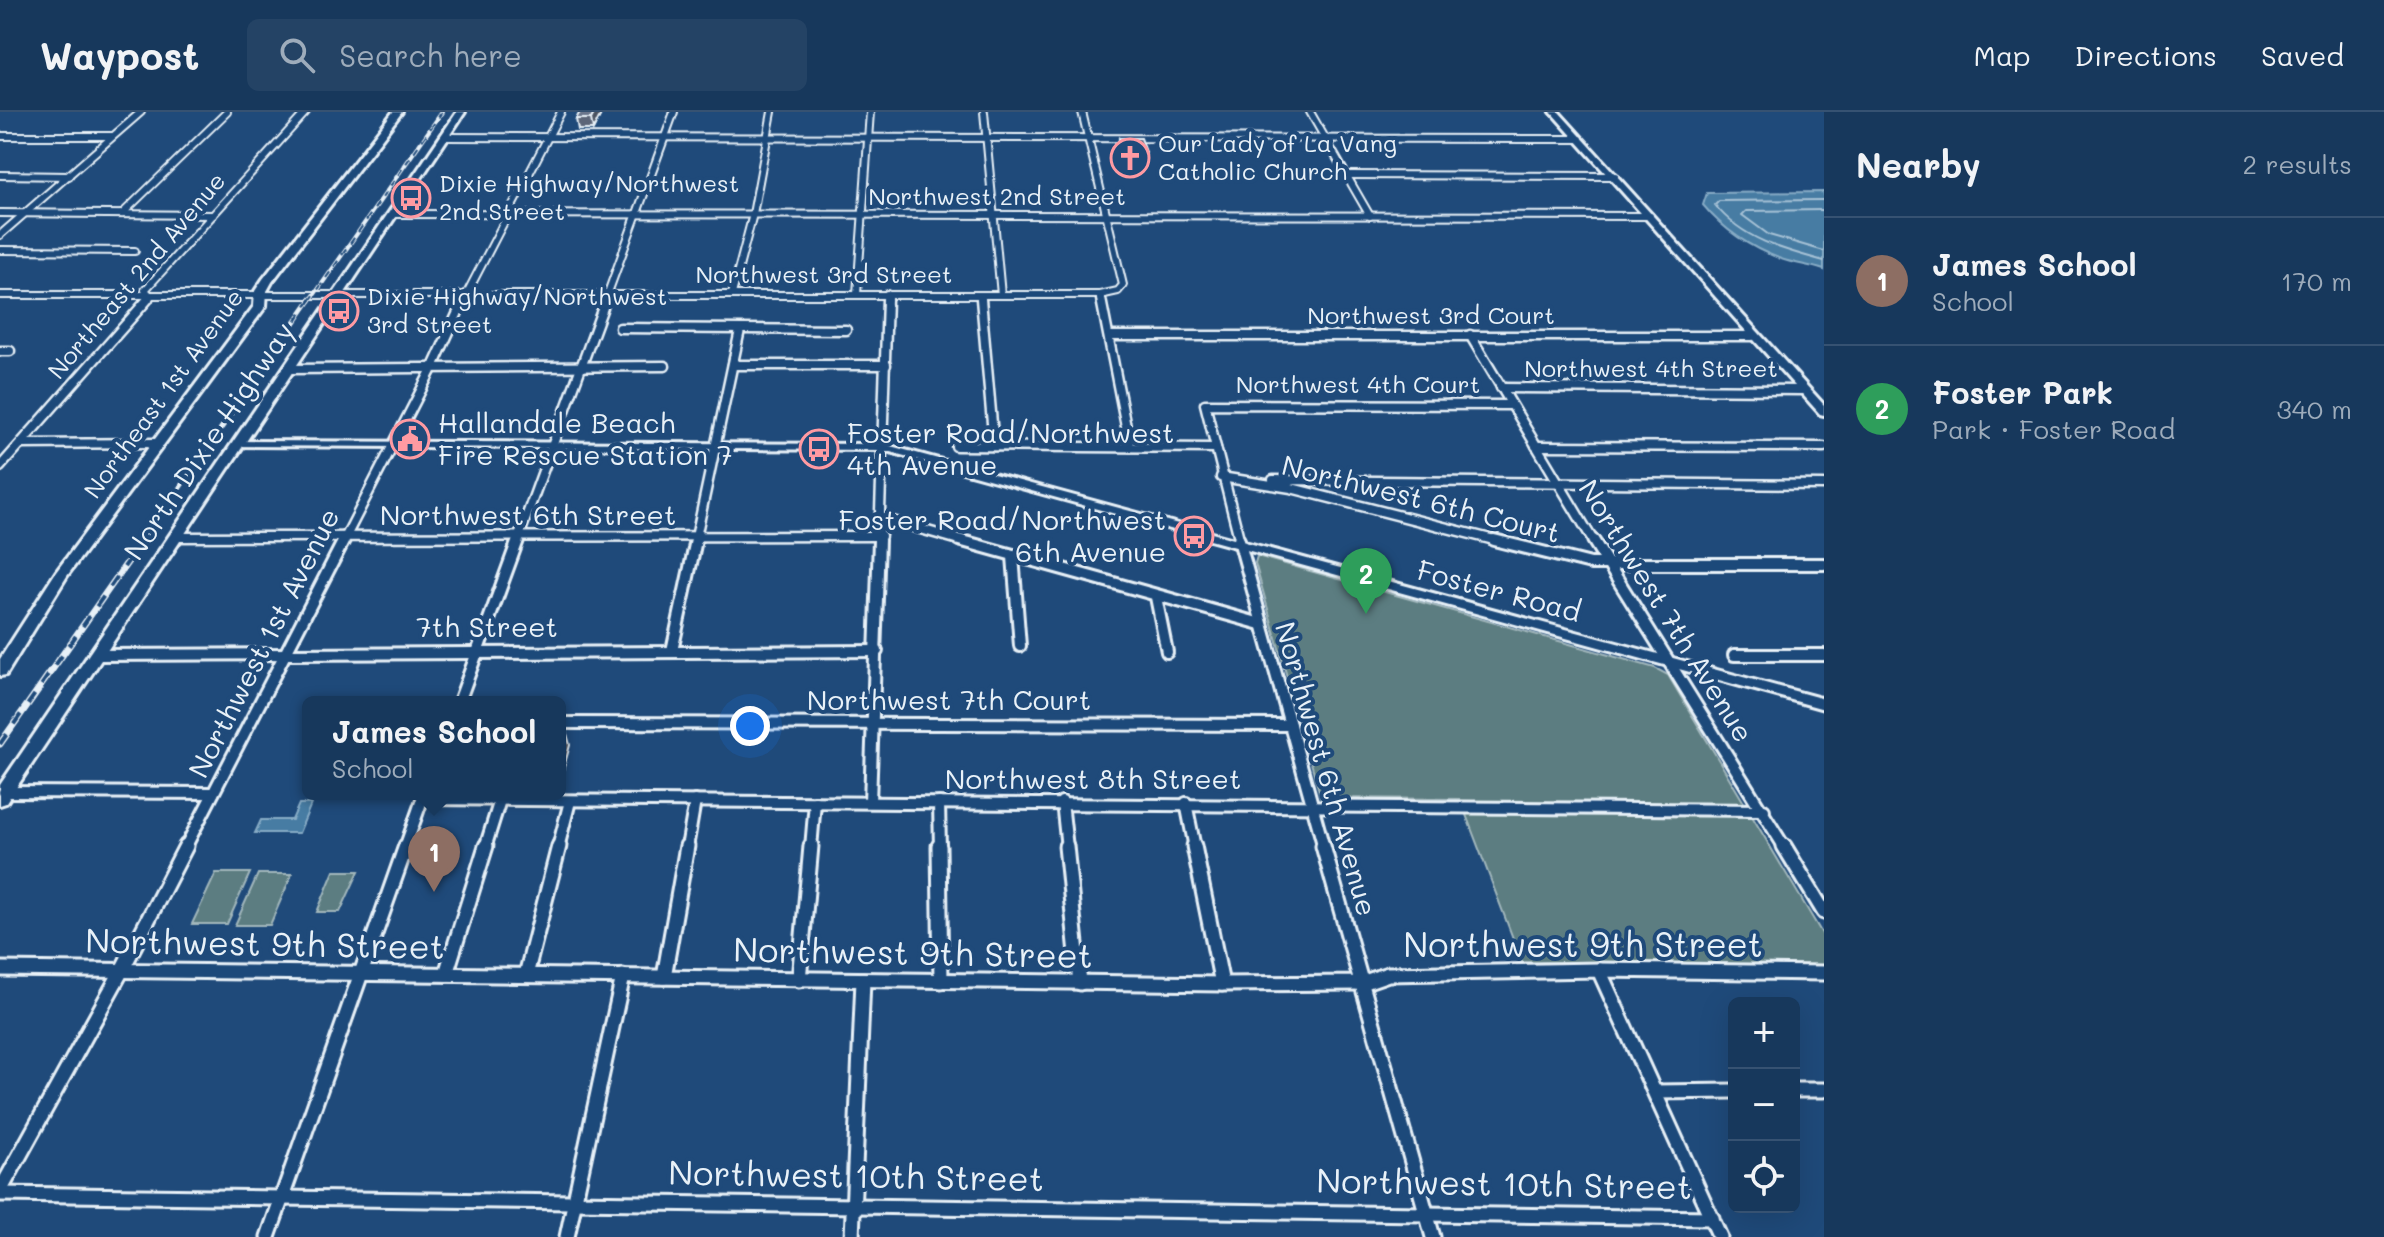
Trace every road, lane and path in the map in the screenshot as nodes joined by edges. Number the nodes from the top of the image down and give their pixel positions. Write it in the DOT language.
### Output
graph roads {
  1 [pos="141,112"];
  2 [pos="227,112"];
  3 [pos="306,112"];
  4 [pos="398,112"];
  5 [pos="461,112"];
  6 [pos="561,112"];
  7 [pos="674,112"];
  8 [pos="772,112"];
  9 [pos="870,112"];
  10 [pos="984,112"];
  11 [pos="1082,112"];
  12 [pos="1310,112"];
  13 [pos="1555,112"];
  14 [pos="0,136"];
  15 [pos="112,136"];
  16 [pos="445,137"];
  17 [pos="548,137"];
  18 [pos="664,137"];
  19 [pos="767,138"];
  20 [pos="868,138"];
  21 [pos="987,138"];
  22 [pos="1089,138"];
  23 [pos="1326,139"];
  24 [pos="1580,139"];
  25 [pos="0,175"];
  26 [pos="1347,175"];
  27 [pos="69,176"];
  28 [pos="1615,176"];
  29 [pos="0,213"];
  30 [pos="25,213"];
  31 [pos="122,214"];
  32 [pos="393,214"];
  33 [pos="637,214"];
  34 [pos="753,214"];
  35 [pos="213,215"];
  36 [pos="507,215"];
  37 [pos="862,215"];
  38 [pos="995,216"];
  39 [pos="1107,216"];
  40 [pos="1370,216"];
  41 [pos="1650,216"];
  42 [pos="0,235"];
  43 [pos="0,250"];
  44 [pos="135,251"];
  45 [pos="466,294"];
  46 [pos="608,294"];
  47 [pos="732,294"];
  48 [pos="857,294"];
  49 [pos="887,294"];
  50 [pos="0,295"];
  51 [pos="338,295"];
  52 [pos="981,295"];
  53 [pos="1001,295"];
  54 [pos="1100,295"];
  55 [pos="151,296"];
  56 [pos="262,296"];
  57 [pos="620,328"];
  58 [pos="740,330"];
  59 [pos="846,330"];
  60 [pos="1470,335"];
  61 [pos="1109,336"];
  62 [pos="1752,336"];
  63 [pos="733,365"];
  64 [pos="886,365"];
  65 [pos="581,366"];
  66 [pos="665,366"];
  67 [pos="433,367"];
  68 [pos="289,369"];
  69 [pos="1501,388"];
  70 [pos="1801,390"];
  71 [pos="1205,404"];
  72 [pos="1511,405"];
  73 [pos="1824,412"];
  74 [pos="156,443"];
  75 [pos="21,444"];
  76 [pos="238,444"];
  77 [pos="393,444"];
  78 [pos="553,444"];
  79 [pos="714,445"];
  80 [pos="956,446"];
  81 [pos="994,446"];
  82 [pos="1536,446"];
  83 [pos="883,447"];
  84 [pos="1130,447"];
  85 [pos="1824,447"];
  86 [pos="1216,448"];
  87 [pos="0,467"];
  88 [pos="1221,477"];
  89 [pos="1255,480"];
  90 [pos="1556,482"];
  91 [pos="1824,485"];
  92 [pos="882,518"];
  93 [pos="881,536"];
  94 [pos="176,537"];
  95 [pos="346,537"];
  96 [pos="519,537"];
  97 [pos="695,537"];
  98 [pos="1239,545"];
  99 [pos="1013,556"];
  100 [pos="1824,564"];
  101 [pos="1609,565"];
  102 [pos="1156,597"];
  103 [pos="1261,624"];
  104 [pos="1020,646"];
  105 [pos="478,651"];
  106 [pos="672,651"];
  107 [pos="877,651"];
  108 [pos="1167,652"];
  109 [pos="286,653"];
  110 [pos="5,655"];
  111 [pos="97,655"];
  112 [pos="1734,655"];
  113 [pos="1824,655"];
  114 [pos="1672,663"];
  115 [pos="0,671"];
  116 [pos="461,696"];
  117 [pos="1824,704"];
  118 [pos="566,723"];
  119 [pos="874,723"];
  120 [pos="1290,725"];
  121 [pos="213,793"];
  122 [pos="2,796"];
  123 [pos="422,800"];
  124 [pos="500,800"];
  125 [pos="570,801"];
  126 [pos="695,801"];
  127 [pos="815,802"];
  128 [pos="870,802"];
  129 [pos="1062,802"];
  130 [pos="939,803"];
  131 [pos="1186,803"];
  132 [pos="1312,807"];
  133 [pos="1764,810"];
  134 [pos="1824,912"];
  135 [pos="0,969"];
  136 [pos="122,970"];
  137 [pos="1599,970"];
  138 [pos="1824,973"];
  139 [pos="360,974"];
  140 [pos="446,974"];
  141 [pos="526,975"];
  142 [pos="623,976"];
  143 [pos="664,977"];
  144 [pos="799,980"];
  145 [pos="863,980"];
  146 [pos="941,981"];
  147 [pos="1080,983"];
  148 [pos="1362,983"];
  149 [pos="1222,984"];
  150 [pos="1800,1090"];
  151 [pos="1824,1090"];
  152 [pos="1728,1091"];
  153 [pos="1655,1092"];
  154 [pos="0,1192"];
  155 [pos="282,1197"];
  156 [pos="575,1201"];
  157 [pos="854,1207"];
  158 [pos="1426,1212"];
  159 [pos="1712,1218"];
  160 [pos="268,1237"];
  161 [pos="567,1237"];
  162 [pos="852,1237"];
  163 [pos="1433,1237"];
  164 [pos="1720,1237"];
  1 -- 15 [label="street"];
  2 -- 31 [label="street"];
  3 -- 35 [label="street, Northeast 2nd Avenue"];
  4 -- 56 [label="main road, Northeast 1st Avenue"];
  5 -- 16 [label="main road, North Dixie Highway"];
  6 -- 17 [label="street, Northwest 1st Avenue"];
  7 -- 18 [label="street"];
  8 -- 19 [label="street"];
  9 -- 20 [label="street"];
  10 -- 21 [label="street"];
  11 -- 22 [label="street"];
  12 -- 23 [label="street"];
  13 -- 24 [label="street"];
  14 -- 15 [label="street"];
  15 -- 27 [label="street"];
  16 -- 17 [label="street"];
  16 -- 32 [label="main road, North Dixie Highway"];
  17 -- 18 [label="street"];
  17 -- 36 [label="street, Northwest 1st Avenue"];
  18 -- 19 [label="street"];
  18 -- 33 [label="street"];
  19 -- 20 [label="street"];
  19 -- 34 [label="street"];
  20 -- 21 [label="street"];
  20 -- 37 [label="street"];
  21 -- 22 [label="street"];
  21 -- 38 [label="street"];
  22 -- 23 [label="street"];
  22 -- 39 [label="street"];
  23 -- 24 [label="street"];
  23 -- 26 [label="street"];
  24 -- 28 [label="street"];
  25 -- 27 [label="street"];
  26 -- 28 [label="street"];
  26 -- 40 [label="street"];
  27 -- 30 [label="street"];
  28 -- 41 [label="street"];
  29 -- 30 [label="street"];
  30 -- 31 [label="street"];
  30 -- 42 [label="street"];
  31 -- 35 [label="street"];
  32 -- 36 [label="street, Northwest 2nd Street"];
  32 -- 51 [label="main road, North Dixie Highway"];
  33 -- 34 [label="street, Northwest 2nd Street"];
  33 -- 36 [label="street, Northwest 2nd Street"];
  33 -- 46 [label="street"];
  34 -- 37 [label="street, Northwest 2nd Street"];
  34 -- 47 [label="street"];
  35 -- 55 [label="street, Northeast 2nd Avenue"];
  36 -- 45 [label="street, Northwest 1st Avenue"];
  37 -- 38 [label="street, Northwest 2nd Street"];
  37 -- 48 [label="street"];
  38 -- 39 [label="street, Northwest 2nd Street"];
  38 -- 53 [label="street"];
  39 -- 40 [label="street, Northwest 2nd Street"];
  39 -- 54 [label="street, Northwest 3rd Street"];
  40 -- 41 [label="street, Northwest 2nd Street"];
  41 -- 62 [label="street"];
  43 -- 44 [label="street"];
  45 -- 46 [label="street, Northwest 3rd Street"];
  45 -- 51 [label="street, Northwest 3rd Street"];
  45 -- 67 [label="street, Northwest 1st Avenue"];
  46 -- 47 [label="street, Northwest 3rd Street"];
  46 -- 65 [label="street"];
  47 -- 48 [label="street, Northwest 3rd Street"];
  48 -- 49 [label="street, Northwest 3rd Street"];
  49 -- 52 [label="street, Northwest 3rd Street"];
  49 -- 64 [label="street"];
  50 -- 55 [label="street, Northwest 3rd Street"];
  51 -- 56 [label="street, Northwest 3rd Street"];
  51 -- 68 [label="main road, North Dixie Highway"];
  52 -- 53 [label="street, Northwest 3rd Street"];
  52 -- 81 [label="street"];
  53 -- 54 [label="street, Northwest 3rd Street"];
  54 -- 61 [label="street"];
  55 -- 56 [label="street, Northwest 3rd Street"];
  55 -- 75 [label="street, Northeast 2nd Avenue"];
  56 -- 74 [label="main road, Northeast 1st Avenue"];
  57 -- 58 [label="street"];
  58 -- 59 [label="street"];
  58 -- 63 [label="street"];
  60 -- 61 [label="street, Northwest 3rd Court"];
  60 -- 62 [label="street, Northwest 3rd Court"];
  60 -- 69 [label="street, Northwest 7th Avenue"];
  61 -- 84 [label="street"];
  62 -- 70 [label="street"];
  63 -- 64 [label="street"];
  63 -- 79 [label="street"];
  64 -- 83 [label="street"];
  65 -- 66 [label="street"];
  65 -- 67 [label="street"];
  65 -- 78 [label="street"];
  67 -- 68 [label="street"];
  67 -- 77 [label="street, Northwest 1st Avenue"];
  68 -- 76 [label="main road, North Dixie Highway"];
  69 -- 70 [label="street, Northwest 4th Street"];
  69 -- 72 [label="street, Northwest 7th Avenue"];
  70 -- 73 [label="street"];
  71 -- 72 [label="street, Northwest 4th Court"];
  71 -- 86 [label="street, Northwest 6th Avenue"];
  72 -- 82 [label="street, Northwest 7th Avenue"];
  74 -- 75 [label="street"];
  74 -- 110 [label="main road, Northeast 1st Avenue"];
  75 -- 87 [label="street, Northeast 2nd Avenue"];
  76 -- 77 [label="street, Foster Road"];
  76 -- 94 [label="main road, North Dixie Highway"];
  77 -- 78 [label="street, Foster Road"];
  77 -- 95 [label="street, Northwest 1st Avenue"];
  78 -- 79 [label="street, Foster Road"];
  78 -- 96 [label="street"];
  79 -- 83 [label="street, Foster Road"];
  79 -- 97 [label="street"];
  80 -- 81 [label="street"];
  81 -- 84 [label="street"];
  82 -- 85 [label="street"];
  82 -- 90 [label="street, Northwest 7th Avenue"];
  83 -- 92 [label="street"];
  83 -- 98 [label="street, Foster Road"];
  84 -- 86 [label="street"];
  86 -- 88 [label="street, Northwest 6th Avenue"];
  88 -- 89 [label="street, Northwest 6th Court"];
  88 -- 98 [label="street, Northwest 6th Avenue"];
  89 -- 90 [label="street"];
  89 -- 101 [label="street, Northwest 6th Court"];
  90 -- 91 [label="street"];
  90 -- 101 [label="street, Northwest 7th Avenue"];
  92 -- 93 [label="street"];
  92 -- 99 [label="street"];
  93 -- 97 [label="street, Northwest 6th Street"];
  93 -- 107 [label="street"];
  94 -- 95 [label="street, Northwest 6th Street"];
  94 -- 111 [label="main road, North Dixie Highway"];
  95 -- 96 [label="street, Northwest 6th Street"];
  95 -- 109 [label="street, Northwest 1st Avenue"];
  96 -- 97 [label="street, Northwest 6th Street"];
  96 -- 105 [label="street"];
  97 -- 106 [label="street"];
  98 -- 103 [label="street, Northwest 6th Avenue"];
  98 -- 114 [label="street, Foster Road"];
  99 -- 102 [label="street"];
  99 -- 104 [label="street"];
  100 -- 101 [label="street"];
  101 -- 114 [label="street, Northwest 7th Avenue"];
  102 -- 103 [label="street"];
  102 -- 108 [label="street"];
  103 -- 120 [label="street, Northwest 6th Avenue"];
  105 -- 106 [label="street, 7th Street"];
  105 -- 109 [label="street, 7th Street"];
  105 -- 116 [label="street"];
  106 -- 107 [label="street, 7th Street"];
  107 -- 119 [label="street"];
  109 -- 111 [label="street, 7th Street"];
  109 -- 121 [label="street, Northwest 1st Avenue"];
  110 -- 115 [label="main road, Northeast 1st Avenue"];
  111 -- 122 [label="main road, North Dixie Highway"];
  112 -- 113 [label="street"];
  114 -- 117 [label="street, Foster Road"];
  114 -- 133 [label="street, Northwest 7th Avenue"];
  118 -- 119 [label="street, Northwest 7th Court"];
  119 -- 120 [label="street, Northwest 7th Court"];
  119 -- 128 [label="street"];
  120 -- 132 [label="street, Northwest 6th Avenue"];
  121 -- 122 [label="street"];
  121 -- 136 [label="street, Northwest 1st Avenue"];
  123 -- 139 [label="street"];
  124 -- 125 [label="street, Northwest 8th Street"];
  124 -- 140 [label="street"];
  125 -- 126 [label="street, Northwest 8th Street"];
  125 -- 141 [label="street"];
  126 -- 127 [label="street, Northwest 8th Street"];
  126 -- 143 [label="street"];
  127 -- 128 [label="street, Northwest 8th Street"];
  127 -- 144 [label="street"];
  128 -- 130 [label="street, Northwest 8th Street"];
  129 -- 130 [label="street, Northwest 8th Street"];
  129 -- 131 [label="street, Northwest 8th Street"];
  129 -- 147 [label="street"];
  130 -- 146 [label="street"];
  131 -- 132 [label="street, Northwest 8th Street"];
  131 -- 149 [label="street"];
  132 -- 133 [label="street, Northwest 8th Street"];
  132 -- 148 [label="street, Northwest 6th Avenue"];
  133 -- 134 [label="street, Northwest 7th Avenue"];
  135 -- 136 [label="street, Northwest 9th Street"];
  136 -- 139 [label="street, Northwest 9th Street"];
  136 -- 154 [label="street, Northwest 1st Avenue"];
  137 -- 138 [label="street, Northwest 9th Street"];
  137 -- 148 [label="street, Northwest 9th Street"];
  137 -- 153 [label="street"];
  139 -- 140 [label="street, Northwest 9th Street"];
  139 -- 155 [label="street"];
  140 -- 141 [label="street, Northwest 9th Street"];
  141 -- 142 [label="street, Northwest 9th Street"];
  142 -- 143 [label="street, Northwest 9th Street"];
  142 -- 156 [label="street"];
  143 -- 144 [label="street, Northwest 9th Street"];
  144 -- 145 [label="street, Northwest 9th Street"];
  145 -- 146 [label="street, Northwest 9th Street"];
  145 -- 157 [label="street"];
  146 -- 147 [label="street, Northwest 9th Street"];
  147 -- 149 [label="street, Northwest 9th Street"];
  148 -- 149 [label="street, Northwest 9th Street"];
  148 -- 158 [label="street, Northwest 6th Avenue"];
  150 -- 151 [label="street"];
  152 -- 153 [label="street"];
  153 -- 159 [label="street"];
  154 -- 155 [label="street, Northwest 10th Street"];
  155 -- 156 [label="street, Northwest 10th Street"];
  155 -- 160 [label="street"];
  156 -- 157 [label="street, Northwest 10th Street"];
  156 -- 161 [label="street"];
  157 -- 158 [label="street, Northwest 10th Street"];
  157 -- 162 [label="street"];
  158 -- 159 [label="street, Northwest 10th Street"];
  158 -- 163 [label="street, Northwest 6th Avenue"];
  159 -- 164 [label="street"];
}
